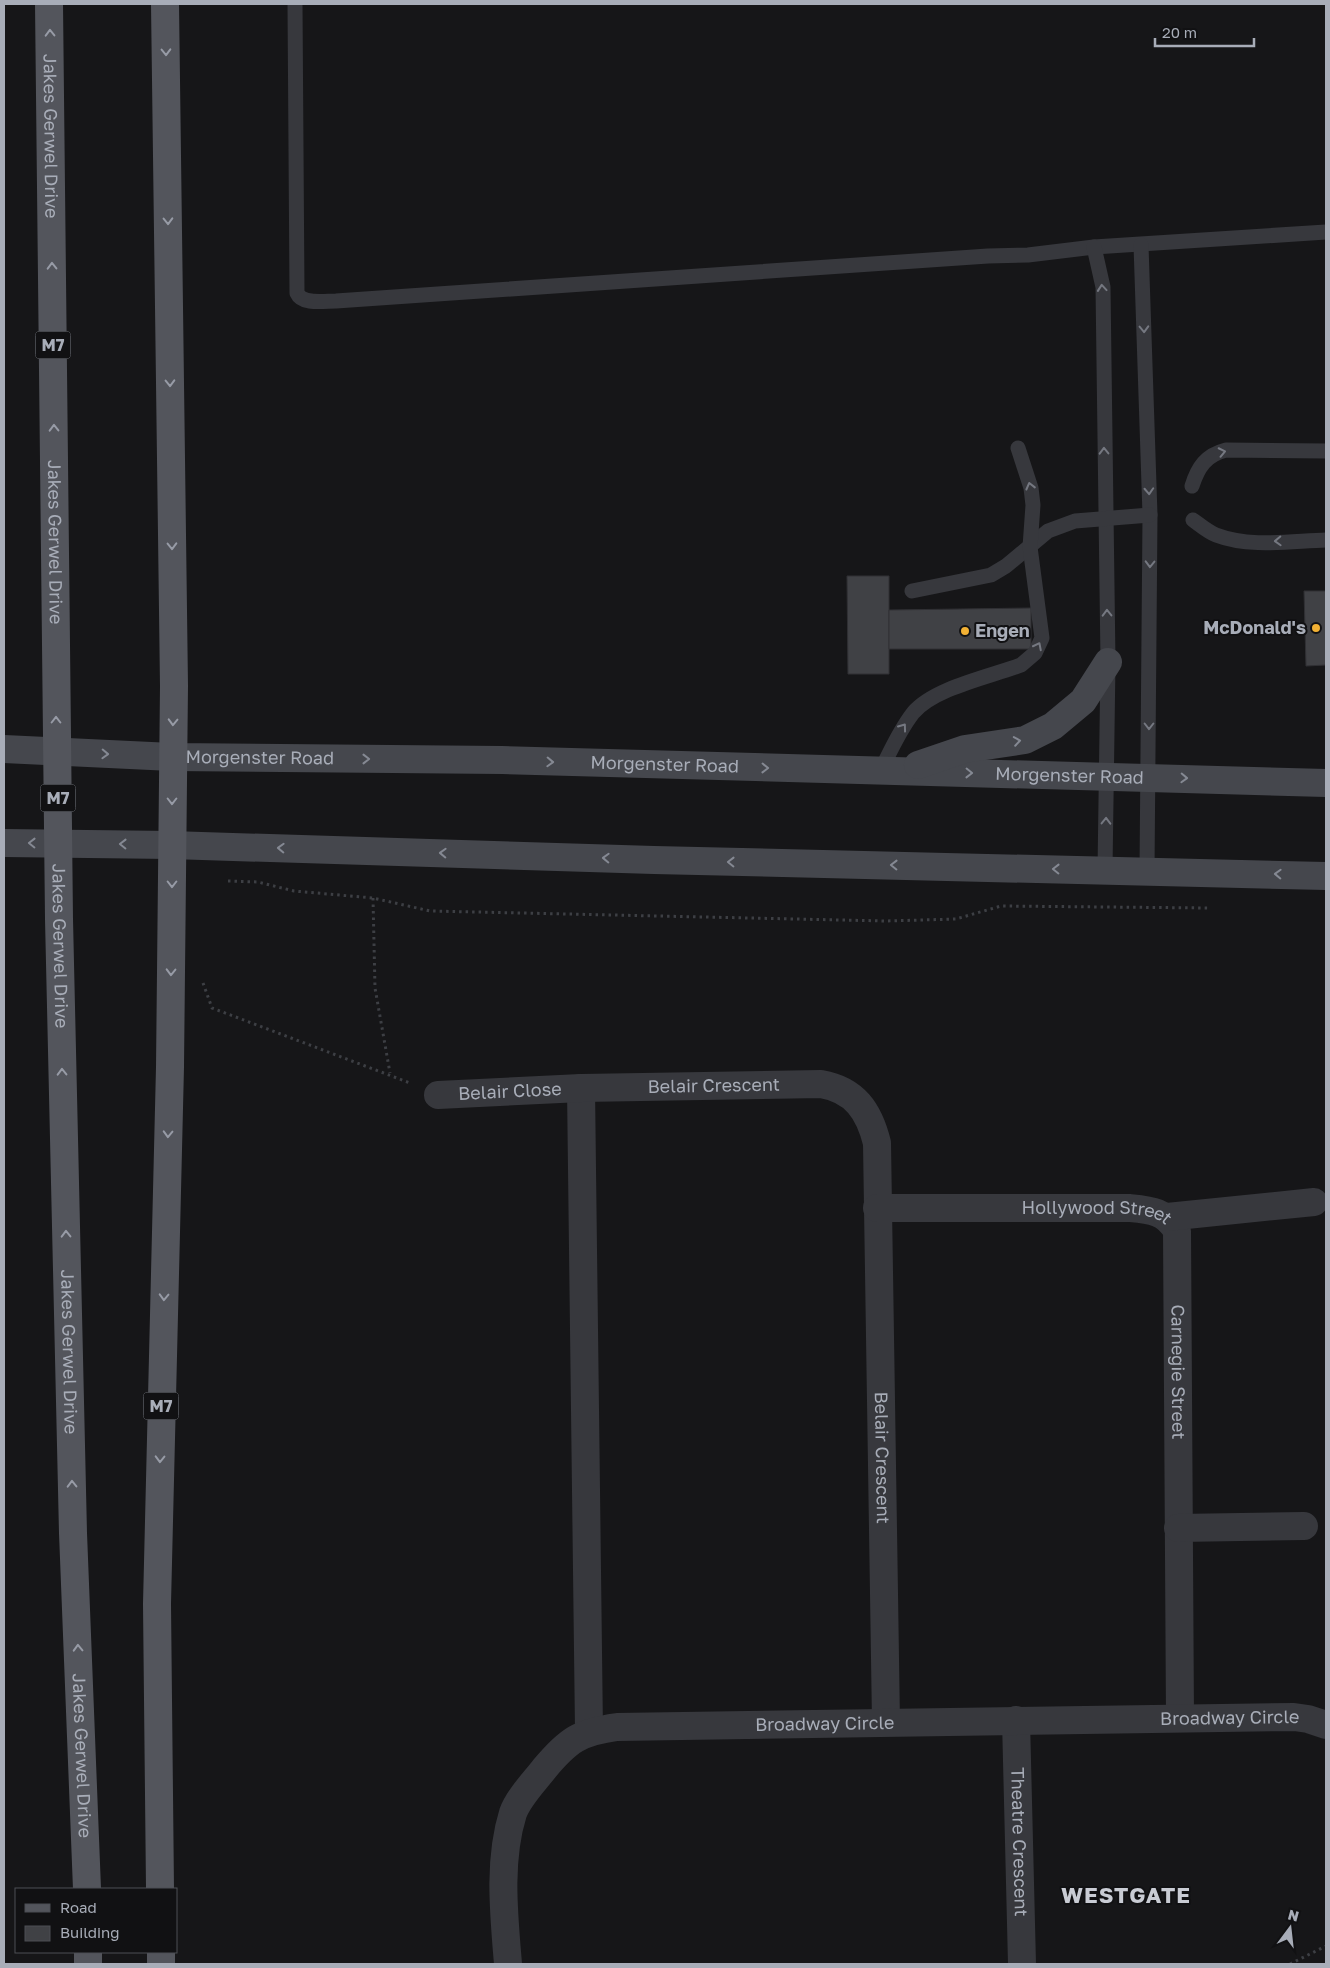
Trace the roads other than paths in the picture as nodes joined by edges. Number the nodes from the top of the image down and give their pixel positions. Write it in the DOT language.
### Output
graph roads {
  1 [pos="49,4"];
  2 [pos="165,4"];
  3 [pos="295,4"];
  4 [pos="1326,232"];
  5 [pos="1141,245"];
  6 [pos="1094,247"];
  7 [pos="1018,448"];
  8 [pos="1326,451"];
  9 [pos="1192,486"];
  10 [pos="1150,515"];
  11 [pos="1105,517"];
  12 [pos="1193,520"];
  13 [pos="1326,540"];
  14 [pos="1030,546"];
  15 [pos="912,591"];
  16 [pos="1108,662"];
  17 [pos="4,749"];
  18 [pos="56,752"];
  19 [pos="172,757"];
  20 [pos="892,771"];
  21 [pos="1107,776"];
  22 [pos="1149,777"];
  23 [pos="1326,783"];
  24 [pos="4,843"];
  25 [pos="60,844"];
  26 [pos="172,845"];
  27 [pos="1105,870"];
  28 [pos="1147,871"];
  29 [pos="1326,876"];
  30 [pos="581,1088"];
  31 [pos="438,1095"];
  32 [pos="1314,1202"];
  33 [pos="877,1208"];
  34 [pos="1167,1218"];
  35 [pos="1304,1526"];
  36 [pos="1178,1528"];
  37 [pos="1180,1718"];
  38 [pos="1016,1720"];
  39 [pos="886,1722"];
  40 [pos="1326,1725"];
  41 [pos="589,1731"];
  42 [pos="87,1888"];
  43 [pos="160,1888"];
  44 [pos="508,1964"];
  45 [pos="1022,1964"];
  18 -- 1 [label="main road, Jakes Gerwel Drive / M7, one-way"];
  2 -- 19 [label="main road, M7, one-way"];
  3 -- 6 [label="lane"];
  4 -- 5 [label="lane"];
  5 -- 6 [label="lane"];
  5 -- 10 [label="lane, one-way"];
  11 -- 6 [label="lane, one-way"];
  14 -- 7 [label="lane, one-way"];
  9 -- 8 [label="lane, one-way"];
  10 -- 11 [label="lane"];
  10 -- 22 [label="lane, one-way"];
  11 -- 14 [label="lane"];
  16 -- 11 [label="lane, one-way"];
  13 -- 12 [label="lane, one-way"];
  14 -- 15 [label="lane"];
  20 -- 14 [label="lane, one-way"];
  20 -- 16 [label="main road, one-way"];
  16 -- 21 [label="lane"];
  17 -- 18 [label="main road, Morgenster Road"];
  18 -- 19 [label="main road, Morgenster Road, one-way"];
  18 -- 25 [label="main road, Jakes Gerwel Drive / M7"];
  19 -- 20 [label="main road, Morgenster Road, one-way"];
  19 -- 26 [label="main road, M7, one-way"];
  20 -- 21 [label="main road, Morgenster Road, one-way"];
  21 -- 22 [label="main road, Morgenster Road"];
  27 -- 21 [label="lane, one-way"];
  22 -- 23 [label="main road, Morgenster Road, one-way"];
  22 -- 28 [label="lane"];
  25 -- 24 [label="main road, one-way"];
  26 -- 25 [label="main road, one-way"];
  42 -- 25 [label="main road, Jakes Gerwel Drive / M7, one-way"];
  27 -- 26 [label="main road, one-way"];
  26 -- 43 [label="main road, M7, one-way"];
  27 -- 28 [label="main road"];
  29 -- 28 [label="main road, one-way"];
  30 -- 31 [label="street, Belair Close"];
  30 -- 33 [label="street, Belair Crescent"];
  30 -- 41 [label="street"];
  32 -- 34 [label="street, Hollywood Street"];
  33 -- 34 [label="street, Hollywood Street"];
  33 -- 39 [label="street, Belair Crescent"];
  34 -- 36 [label="street, Carnegie Street"];
  35 -- 36 [label="street"];
  36 -- 37 [label="street, Carnegie Street"];
  37 -- 38 [label="street, Broadway Circle"];
  37 -- 40 [label="street, Broadway Circle"];
  38 -- 39 [label="street, Broadway Circle"];
  38 -- 45 [label="street, Theatre Crescent"];
  39 -- 41 [label="street, Broadway Circle"];
  41 -- 44 [label="street, Broadway Circle"];
}
